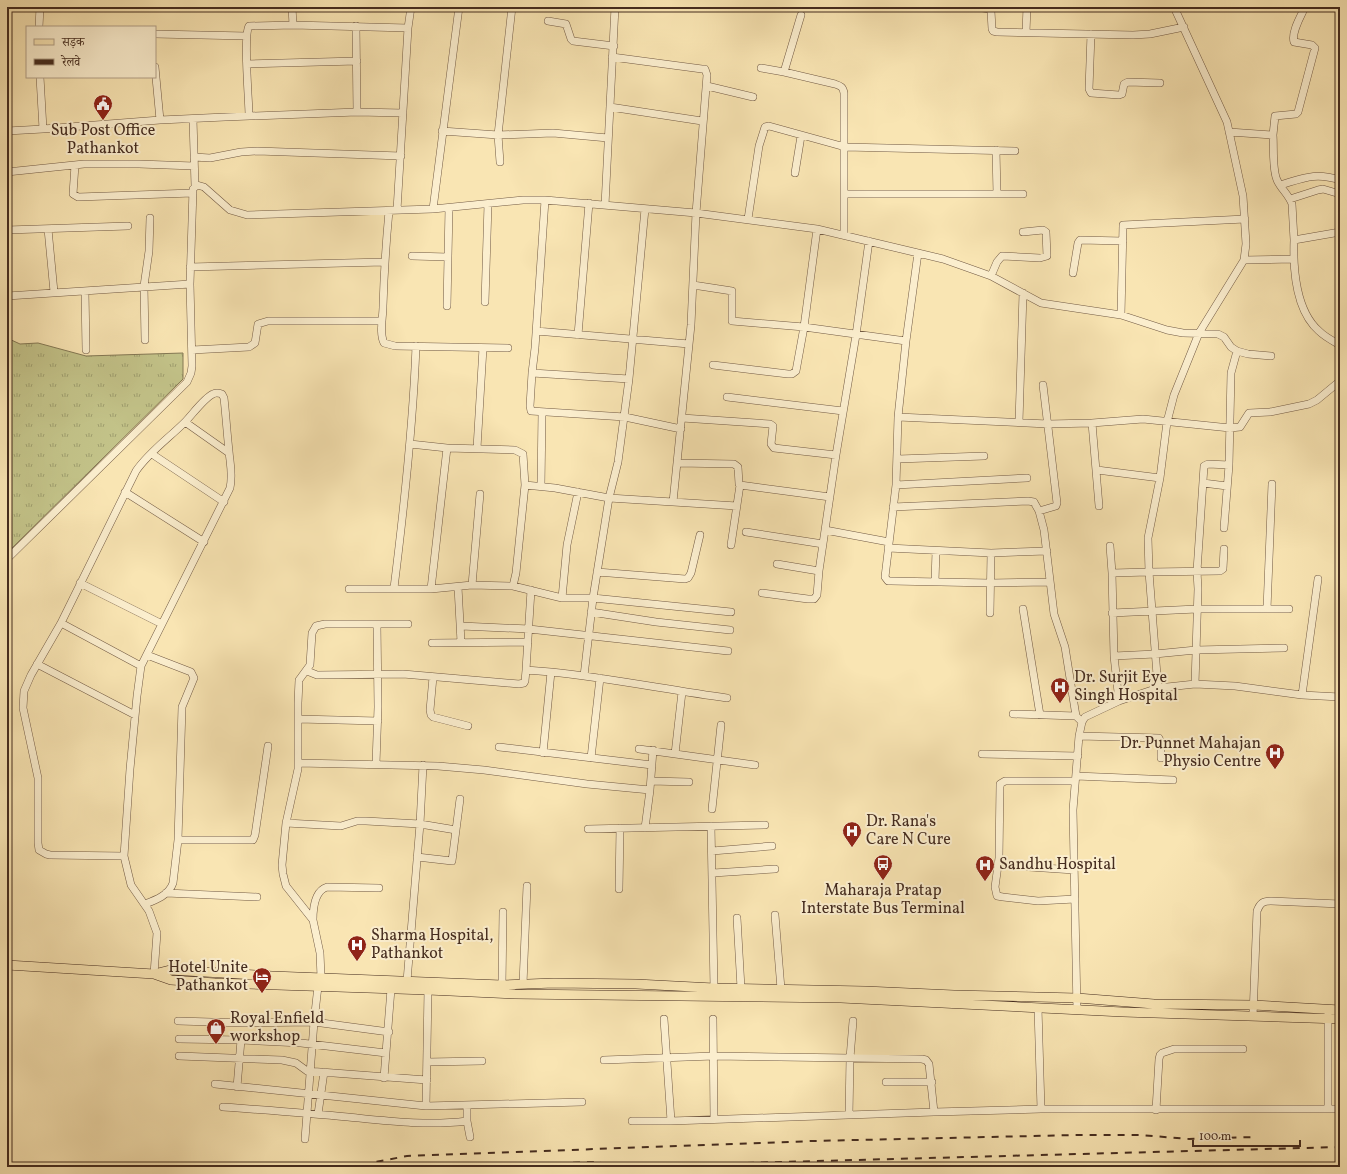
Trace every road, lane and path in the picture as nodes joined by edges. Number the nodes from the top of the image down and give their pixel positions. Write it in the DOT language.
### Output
graph roads {
  1 [pos="40,7"];
  2 [pos="292,7"];
  3 [pos="411,7"];
  4 [pos="459,7"];
  5 [pos="512,7"];
  6 [pos="616,7"];
  7 [pos="975,7"];
  8 [pos="1027,7"];
  9 [pos="1174,7"];
  10 [pos="1305,7"];
  11 [pos="801,15"];
  12 [pos="548,21"];
  13 [pos="293,25"];
  14 [pos="39,26"];
  15 [pos="356,26"];
  16 [pos="1184,27"];
  17 [pos="408,28"];
  18 [pos="1026,32"];
  19 [pos="156,34"];
  20 [pos="1091,34"];
  21 [pos="247,36"];
  22 [pos="614,46"];
  23 [pos="612,57"];
  24 [pos="357,61"];
  25 [pos="247,64"];
  26 [pos="761,68"];
  27 [pos="784,72"];
  28 [pos="40,78"];
  29 [pos="156,78"];
  30 [pos="1160,83"];
  31 [pos="707,86"];
  32 [pos="754,97"];
  33 [pos="610,107"];
  34 [pos="357,112"];
  35 [pos="403,113"];
  36 [pos="249,116"];
  37 [pos="193,119"];
  38 [pos="160,120"];
  39 [pos="702,120"];
  40 [pos="44,129"];
  41 [pos="7,131"];
  42 [pos="442,131"];
  43 [pos="1229,132"];
  44 [pos="498,135"];
  45 [pos="801,136"];
  46 [pos="1273,136"];
  47 [pos="608,138"];
  48 [pos="845,147"];
  49 [pos="996,150"];
  50 [pos="1015,150"];
  51 [pos="401,156"];
  52 [pos="194,157"];
  53 [pos="500,162"];
  54 [pos="75,165"];
  55 [pos="194,166"];
  56 [pos="7,172"];
  57 [pos="795,173"];
  58 [pos="1340,180"];
  59 [pos="1280,185"];
  60 [pos="195,186"];
  61 [pos="193,193"];
  62 [pos="845,194"];
  63 [pos="996,194"];
  64 [pos="1023,194"];
  65 [pos="1340,194"];
  66 [pos="1290,199"];
  67 [pos="545,200"];
  68 [pos="589,203"];
  69 [pos="488,204"];
  70 [pos="605,205"];
  71 [pos="449,208"];
  72 [pos="433,209"];
  73 [pos="645,209"];
  74 [pos="389,210"];
  75 [pos="397,210"];
  76 [pos="696,213"];
  77 [pos="150,218"];
  78 [pos="748,219"];
  79 [pos="1245,219"];
  80 [pos="128,226"];
  81 [pos="48,229"];
  82 [pos="817,229"];
  83 [pos="7,230"];
  84 [pos="1023,232"];
  85 [pos="1340,232"];
  86 [pos="844,235"];
  87 [pos="1294,240"];
  88 [pos="869,241"];
  89 [pos="1123,241"];
  90 [pos="918,253"];
  91 [pos="412,256"];
  92 [pos="448,257"];
  93 [pos="1293,259"];
  94 [pos="1244,260"];
  95 [pos="384,262"];
  96 [pos="190,266"];
  97 [pos="1073,273"];
  98 [pos="991,276"];
  99 [pos="190,284"];
  100 [pos="693,285"];
  101 [pos="144,286"];
  102 [pos="85,291"];
  103 [pos="54,292"];
  104 [pos="1023,293"];
  105 [pos="7,296"];
  106 [pos="485,302"];
  107 [pos="447,306"];
  108 [pos="1121,315"];
  109 [pos="382,321"];
  110 [pos="804,327"];
  111 [pos="536,331"];
  112 [pos="1199,333"];
  113 [pos="578,335"];
  114 [pos="856,335"];
  115 [pos="145,340"];
  116 [pos="632,340"];
  117 [pos="906,341"];
  118 [pos="689,344"];
  119 [pos="1340,345"];
  120 [pos="416,346"];
  121 [pos="483,348"];
  122 [pos="508,348"];
  123 [pos="86,350"];
  124 [pos="192,350"];
  125 [pos="1237,351"];
  126 [pos="1271,356"];
  127 [pos="714,366"];
  128 [pos="532,373"];
  129 [pos="629,379"];
  130 [pos="1340,381"];
  131 [pos="1043,385"];
  132 [pos="727,396"];
  133 [pos="843,411"];
  134 [pos="542,412"];
  135 [pos="625,417"];
  136 [pos="898,417"];
  137 [pos="682,418"];
  138 [pos="185,422"];
  139 [pos="1019,422"];
  140 [pos="1092,422"];
  141 [pos="1167,422"];
  142 [pos="1048,424"];
  143 [pos="1230,428"];
  144 [pos="681,429"];
  145 [pos="410,444"];
  146 [pos="447,448"];
  147 [pos="477,448"];
  148 [pos="229,453"];
  149 [pos="152,454"];
  150 [pos="836,454"];
  151 [pos="984,456"];
  152 [pos="898,459"];
  153 [pos="678,463"];
  154 [pos="1229,465"];
  155 [pos="1097,470"];
  156 [pos="1027,478"];
  157 [pos="1160,478"];
  158 [pos="1203,483"];
  159 [pos="1272,484"];
  160 [pos="525,485"];
  161 [pos="740,485"];
  162 [pos="896,485"];
  163 [pos="541,486"];
  164 [pos="1227,486"];
  165 [pos="125,492"];
  166 [pos="578,492"];
  167 [pos="480,494"];
  168 [pos="830,497"];
  169 [pos="610,498"];
  170 [pos="224,502"];
  171 [pos="674,502"];
  172 [pos="737,506"];
  173 [pos="1099,506"];
  174 [pos="893,507"];
  175 [pos="1039,511"];
  176 [pos="1224,528"];
  177 [pos="825,530"];
  178 [pos="746,532"];
  179 [pos="700,535"];
  180 [pos="204,542"];
  181 [pos="823,544"];
  182 [pos="731,545"];
  183 [pos="889,545"];
  184 [pos="1110,546"];
  185 [pos="1224,549"];
  186 [pos="936,551"];
  187 [pos="1047,551"];
  188 [pos="991,553"];
  189 [pos="7,559"];
  190 [pos="777,564"];
  191 [pos="819,571"];
  192 [pos="597,572"];
  193 [pos="1149,572"];
  194 [pos="1197,572"];
  195 [pos="1112,574"];
  196 [pos="1318,579"];
  197 [pos="935,581"];
  198 [pos="1050,582"];
  199 [pos="80,583"];
  200 [pos="990,583"];
  201 [pos="472,586"];
  202 [pos="512,586"];
  203 [pos="458,587"];
  204 [pos="394,588"];
  205 [pos="349,589"];
  206 [pos="430,589"];
  207 [pos="531,590"];
  208 [pos="762,593"];
  209 [pos="562,598"];
  210 [pos="593,598"];
  211 [pos="1023,609"];
  212 [pos="1197,609"];
  213 [pos="1267,609"];
  214 [pos="1289,609"];
  215 [pos="591,612"];
  216 [pos="731,612"];
  217 [pos="1152,612"];
  218 [pos="990,613"];
  219 [pos="1112,614"];
  220 [pos="60,623"];
  221 [pos="162,624"];
  222 [pos="376,624"];
  223 [pos="408,624"];
  224 [pos="461,626"];
  225 [pos="530,629"];
  226 [pos="730,630"];
  227 [pos="588,635"];
  228 [pos="461,642"];
  229 [pos="528,642"];
  230 [pos="432,643"];
  231 [pos="1284,648"];
  232 [pos="1196,650"];
  233 [pos="728,651"];
  234 [pos="1155,654"];
  235 [pos="147,655"];
  236 [pos="1114,656"];
  237 [pos="37,664"];
  238 [pos="141,666"];
  239 [pos="526,670"];
  240 [pos="307,671"];
  241 [pos="551,672"];
  242 [pos="377,674"];
  243 [pos="584,676"];
  244 [pos="433,677"];
  245 [pos="600,678"];
  246 [pos="1194,684"];
  247 [pos="1158,688"];
  248 [pos="682,692"];
  249 [pos="1302,695"];
  250 [pos="1340,697"];
  251 [pos="727,698"];
  252 [pos="1119,701"];
  253 [pos="1013,714"];
  254 [pos="135,715"];
  255 [pos="1040,716"];
  256 [pos="1076,716"];
  257 [pos="298,719"];
  258 [pos="378,721"];
  259 [pos="1082,722"];
  260 [pos="720,725"];
  261 [pos="468,726"];
  262 [pos="1079,736"];
  263 [pos="268,746"];
  264 [pos="499,747"];
  265 [pos="639,749"];
  266 [pos="653,750"];
  267 [pos="543,753"];
  268 [pos="675,754"];
  269 [pos="982,754"];
  270 [pos="1078,756"];
  271 [pos="591,758"];
  272 [pos="1161,758"];
  273 [pos="716,759"];
  274 [pos="298,762"];
  275 [pos="376,764"];
  276 [pos="423,765"];
  277 [pos="652,765"];
  278 [pos="755,765"];
  279 [pos="1076,778"];
  280 [pos="1172,780"];
  281 [pos="651,781"];
  282 [pos="689,782"];
  283 [pos="650,790"];
  284 [pos="460,799"];
  285 [pos="712,809"];
  286 [pos="286,823"];
  287 [pos="420,824"];
  288 [pos="765,825"];
  289 [pos="711,826"];
  290 [pos="620,828"];
  291 [pos="646,828"];
  292 [pos="588,829"];
  293 [pos="456,830"];
  294 [pos="178,840"];
  295 [pos="772,846"];
  296 [pos="712,851"];
  297 [pos="124,856"];
  298 [pos="417,857"];
  299 [pos="1029,867"];
  300 [pos="775,869"];
  301 [pos="1074,870"];
  302 [pos="713,873"];
  303 [pos="527,886"];
  304 [pos="379,888"];
  305 [pos="619,888"];
  306 [pos="166,893"];
  307 [pos="257,897"];
  308 [pos="1075,899"];
  309 [pos="145,904"];
  310 [pos="1340,904"];
  311 [pos="503,912"];
  312 [pos="775,915"];
  313 [pos="737,918"];
  314 [pos="313,920"];
  315 [pos="7,965"];
  316 [pos="154,974"];
  317 [pos="407,981"];
  318 [pos="319,982"];
  319 [pos="523,984"];
  320 [pos="502,985"];
  321 [pos="714,988"];
  322 [pos="741,988"];
  323 [pos="391,989"];
  324 [pos="781,989"];
  325 [pos="428,990"];
  326 [pos="1077,998"];
  327 [pos="1253,1005"];
  328 [pos="1038,1008"];
  329 [pos="1076,1010"];
  330 [pos="1340,1010"];
  331 [pos="1328,1014"];
  332 [pos="1253,1016"];
  333 [pos="664,1019"];
  334 [pos="713,1019"];
  335 [pos="1340,1019"];
  336 [pos="178,1020"];
  337 [pos="852,1020"];
  338 [pos="314,1022"];
  339 [pos="388,1032"];
  340 [pos="179,1039"];
  341 [pos="241,1040"];
  342 [pos="312,1044"];
  343 [pos="1243,1049"];
  344 [pos="386,1052"];
  345 [pos="179,1056"];
  346 [pos="714,1056"];
  347 [pos="239,1058"];
  348 [pos="667,1058"];
  349 [pos="850,1058"];
  350 [pos="604,1060"];
  351 [pos="482,1061"];
  352 [pos="427,1062"];
  353 [pos="310,1072"];
  354 [pos="324,1072"];
  355 [pos="384,1078"];
  356 [pos="427,1080"];
  357 [pos="886,1082"];
  358 [pos="932,1082"];
  359 [pos="215,1084"];
  360 [pos="237,1087"];
  361 [pos="308,1094"];
  362 [pos="321,1096"];
  363 [pos="582,1102"];
  364 [pos="467,1105"];
  365 [pos="426,1106"];
  366 [pos="223,1108"];
  367 [pos="1340,1109"];
  368 [pos="1041,1110"];
  369 [pos="1156,1110"];
  370 [pos="1328,1110"];
  371 [pos="934,1112"];
  372 [pos="307,1113"];
  373 [pos="318,1114"];
  374 [pos="849,1115"];
  375 [pos="714,1119"];
  376 [pos="467,1121"];
  377 [pos="632,1121"];
  378 [pos="671,1121"];
  379 [pos="470,1137"];
  380 [pos="305,1138"];
  1 -- 14 [label="street"];
  2 -- 13 [label="street"];
  3 -- 17 [label="street"];
  4 -- 42 [label="street"];
  5 -- 44 [label="street"];
  6 -- 22 [label="street"];
  7 -- 18 [label="street"];
  8 -- 18 [label="street"];
  9 -- 16 [label="street"];
  10 -- 46 [label="street"];
  11 -- 27 [label="street"];
  12 -- 22 [label="street"];
  13 -- 15 [label="street"];
  13 -- 21 [label="street"];
  15 -- 17 [label="street"];
  15 -- 24 [label="street"];
  16 -- 20 [label="street"];
  16 -- 43 [label="street"];
  17 -- 35 [label="street"];
  18 -- 20 [label="street"];
  19 -- 21 [label="street"];
  20 -- 30 [label="street"];
  21 -- 25 [label="street"];
  22 -- 23 [label="street"];
  23 -- 31 [label="street"];
  23 -- 33 [label="street"];
  24 -- 25 [label="street"];
  24 -- 34 [label="street"];
  25 -- 36 [label="street"];
  26 -- 27 [label="street"];
  27 -- 48 [label="street"];
  28 -- 40 [label="street"];
  29 -- 38 [label="street"];
  31 -- 32 [label="street"];
  31 -- 39 [label="street"];
  33 -- 39 [label="street"];
  33 -- 47 [label="street"];
  34 -- 35 [label="street"];
  34 -- 36 [label="street"];
  35 -- 51 [label="street"];
  36 -- 37 [label="street"];
  37 -- 38 [label="street"];
  37 -- 52 [label="street"];
  38 -- 40 [label="street"];
  39 -- 76 [label="street"];
  40 -- 41 [label="street"];
  42 -- 44 [label="street"];
  42 -- 72 [label="street"];
  43 -- 46 [label="street"];
  43 -- 79 [label="street"];
  44 -- 47 [label="street"];
  44 -- 53 [label="street"];
  45 -- 48 [label="street"];
  45 -- 57 [label="street"];
  45 -- 78 [label="street"];
  46 -- 59 [label="street"];
  47 -- 70 [label="street"];
  48 -- 49 [label="street"];
  48 -- 62 [label="street"];
  49 -- 50 [label="street"];
  49 -- 63 [label="street"];
  51 -- 52 [label="street"];
  51 -- 75 [label="street"];
  52 -- 55 [label="street"];
  54 -- 55 [label="street"];
  54 -- 56 [label="street"];
  54 -- 61 [label="street"];
  55 -- 60 [label="street"];
  58 -- 59 [label="street"];
  59 -- 66 [label="street"];
  60 -- 61 [label="street"];
  60 -- 74 [label="street"];
  61 -- 96 [label="street"];
  62 -- 63 [label="street"];
  62 -- 86 [label="street"];
  63 -- 64 [label="street"];
  65 -- 66 [label="street"];
  66 -- 87 [label="street"];
  67 -- 68 [label="street"];
  67 -- 69 [label="street"];
  67 -- 111 [label="street"];
  68 -- 70 [label="street"];
  68 -- 113 [label="street"];
  69 -- 71 [label="street"];
  69 -- 106 [label="street"];
  70 -- 73 [label="street"];
  71 -- 72 [label="street"];
  71 -- 92 [label="street"];
  72 -- 75 [label="street"];
  73 -- 76 [label="street"];
  73 -- 116 [label="street"];
  74 -- 75 [label="street"];
  74 -- 95 [label="street"];
  76 -- 78 [label="street"];
  76 -- 100 [label="street"];
  77 -- 101 [label="street"];
  78 -- 82 [label="street"];
  79 -- 89 [label="street"];
  79 -- 94 [label="street"];
  80 -- 81 [label="street"];
  81 -- 83 [label="street"];
  81 -- 103 [label="street"];
  82 -- 86 [label="street"];
  82 -- 110 [label="street"];
  84 -- 98 [label="street"];
  85 -- 87 [label="street"];
  86 -- 88 [label="street"];
  87 -- 93 [label="street"];
  88 -- 90 [label="street"];
  88 -- 114 [label="street"];
  89 -- 97 [label="street"];
  89 -- 108 [label="street"];
  90 -- 98 [label="street"];
  90 -- 117 [label="street"];
  91 -- 92 [label="street"];
  92 -- 107 [label="street"];
  93 -- 94 [label="street"];
  93 -- 119 [label="street"];
  94 -- 112 [label="street"];
  95 -- 96 [label="street"];
  95 -- 109 [label="street"];
  96 -- 99 [label="street"];
  98 -- 104 [label="street"];
  99 -- 101 [label="street"];
  99 -- 124 [label="street"];
  100 -- 110 [label="street"];
  100 -- 118 [label="street"];
  101 -- 102 [label="street"];
  101 -- 115 [label="street"];
  102 -- 103 [label="street"];
  102 -- 123 [label="street"];
  103 -- 105 [label="street"];
  104 -- 108 [label="street"];
  104 -- 139 [label="street"];
  108 -- 112 [label="street"];
  109 -- 120 [label="street"];
  109 -- 124 [label="street"];
  110 -- 114 [label="street"];
  110 -- 127 [label="street"];
  111 -- 113 [label="street"];
  111 -- 128 [label="street"];
  112 -- 125 [label="street"];
  112 -- 141 [label="street"];
  113 -- 116 [label="street"];
  114 -- 117 [label="street"];
  114 -- 133 [label="street"];
  116 -- 118 [label="street"];
  116 -- 129 [label="street"];
  117 -- 136 [label="street"];
  118 -- 137 [label="street"];
  120 -- 121 [label="street"];
  120 -- 145 [label="street"];
  121 -- 122 [label="street"];
  121 -- 147 [label="street"];
  124 -- 189 [label="street"];
  125 -- 126 [label="street"];
  125 -- 143 [label="street"];
  128 -- 129 [label="street"];
  128 -- 134 [label="street"];
  129 -- 135 [label="street"];
  130 -- 143 [label="street"];
  131 -- 142 [label="street"];
  132 -- 133 [label="street"];
  133 -- 150 [label="street"];
  134 -- 135 [label="street"];
  134 -- 163 [label="street"];
  135 -- 144 [label="street"];
  135 -- 169 [label="street"];
  136 -- 139 [label="street"];
  136 -- 152 [label="street"];
  137 -- 144 [label="street"];
  137 -- 150 [label="street"];
  138 -- 148 [label="street"];
  138 -- 148 [label="street"];
  138 -- 149 [label="street"];
  139 -- 142 [label="street"];
  140 -- 141 [label="street"];
  140 -- 142 [label="street"];
  140 -- 155 [label="street"];
  141 -- 143 [label="street"];
  141 -- 157 [label="street"];
  142 -- 175 [label="street"];
  143 -- 154 [label="street"];
  144 -- 153 [label="street"];
  145 -- 146 [label="street"];
  145 -- 204 [label="street"];
  146 -- 147 [label="street"];
  146 -- 206 [label="street"];
  147 -- 160 [label="street"];
  148 -- 170 [label="street"];
  149 -- 165 [label="street"];
  149 -- 170 [label="street"];
  150 -- 168 [label="street"];
  151 -- 152 [label="street"];
  152 -- 162 [label="street"];
  153 -- 161 [label="street"];
  153 -- 171 [label="street"];
  154 -- 158 [label="street"];
  154 -- 164 [label="street"];
  155 -- 157 [label="street"];
  155 -- 173 [label="street"];
  156 -- 162 [label="street"];
  157 -- 193 [label="street"];
  158 -- 164 [label="street"];
  158 -- 194 [label="street"];
  159 -- 213 [label="street"];
  160 -- 163 [label="street"];
  160 -- 202 [label="street"];
  161 -- 168 [label="street"];
  161 -- 172 [label="street"];
  162 -- 174 [label="street"];
  163 -- 166 [label="street"];
  164 -- 176 [label="street"];
  165 -- 180 [label="street"];
  165 -- 199 [label="street"];
  166 -- 169 [label="street"];
  166 -- 209 [label="street"];
  167 -- 201 [label="street"];
  168 -- 177 [label="street"];
  169 -- 171 [label="street"];
  169 -- 192 [label="street"];
  170 -- 180 [label="street"];
  171 -- 172 [label="street"];
  172 -- 182 [label="street"];
  174 -- 175 [label="street"];
  174 -- 183 [label="street"];
  175 -- 187 [label="street"];
  177 -- 181 [label="street"];
  177 -- 183 [label="street"];
  178 -- 181 [label="street"];
  179 -- 192 [label="street"];
  180 -- 221 [label="street"];
  181 -- 191 [label="street"];
  183 -- 186 [label="street"];
  183 -- 197 [label="street"];
  184 -- 195 [label="street"];
  185 -- 194 [label="street"];
  186 -- 188 [label="street"];
  186 -- 197 [label="street"];
  187 -- 188 [label="street"];
  187 -- 198 [label="street"];
  188 -- 200 [label="street"];
  190 -- 191 [label="street"];
  191 -- 208 [label="street"];
  192 -- 210 [label="street"];
  193 -- 194 [label="street"];
  193 -- 195 [label="street"];
  193 -- 217 [label="street"];
  194 -- 212 [label="street"];
  195 -- 219 [label="street"];
  196 -- 249 [label="street"];
  197 -- 200 [label="street"];
  198 -- 200 [label="street"];
  198 -- 256 [label="street"];
  199 -- 220 [label="street"];
  199 -- 221 [label="street"];
  200 -- 218 [label="street"];
  201 -- 202 [label="street"];
  201 -- 203 [label="street"];
  202 -- 207 [label="street"];
  203 -- 206 [label="street"];
  203 -- 224 [label="street"];
  204 -- 205 [label="street"];
  204 -- 206 [label="street"];
  207 -- 209 [label="street"];
  207 -- 225 [label="street"];
  209 -- 210 [label="street"];
  210 -- 215 [label="street"];
  210 -- 216 [label="street"];
  211 -- 255 [label="street"];
  212 -- 213 [label="street"];
  212 -- 217 [label="street"];
  212 -- 232 [label="street"];
  213 -- 214 [label="street"];
  215 -- 226 [label="street"];
  215 -- 227 [label="street"];
  217 -- 219 [label="street"];
  217 -- 234 [label="street"];
  219 -- 236 [label="street"];
  220 -- 237 [label="street"];
  220 -- 238 [label="street"];
  221 -- 235 [label="street"];
  222 -- 223 [label="street"];
  222 -- 240 [label="street"];
  222 -- 242 [label="street"];
  224 -- 225 [label="street"];
  224 -- 228 [label="street"];
  225 -- 227 [label="street"];
  225 -- 229 [label="street"];
  227 -- 233 [label="street"];
  227 -- 243 [label="street"];
  228 -- 229 [label="street"];
  228 -- 230 [label="street"];
  229 -- 239 [label="street"];
  231 -- 232 [label="street"];
  232 -- 234 [label="street"];
  232 -- 246 [label="street"];
  234 -- 236 [label="street"];
  234 -- 247 [label="street"];
  235 -- 238 [label="street"];
  235 -- 294 [label="street"];
  236 -- 252 [label="street"];
  237 -- 254 [label="street"];
  237 -- 297 [label="street"];
  238 -- 254 [label="street"];
  239 -- 241 [label="street"];
  239 -- 244 [label="street"];
  240 -- 242 [label="street"];
  240 -- 257 [label="street"];
  241 -- 243 [label="street"];
  241 -- 267 [label="street"];
  242 -- 244 [label="street"];
  242 -- 258 [label="street"];
  243 -- 245 [label="street"];
  244 -- 261 [label="street"];
  245 -- 248 [label="street"];
  245 -- 271 [label="street"];
  246 -- 247 [label="street"];
  246 -- 249 [label="street"];
  247 -- 252 [label="street"];
  248 -- 251 [label="street"];
  248 -- 268 [label="street"];
  249 -- 250 [label="street"];
  252 -- 259 [label="street"];
  253 -- 255 [label="street"];
  254 -- 297 [label="street"];
  255 -- 256 [label="street"];
  256 -- 259 [label="street"];
  257 -- 258 [label="street"];
  257 -- 274 [label="street"];
  258 -- 275 [label="street"];
  259 -- 262 [label="street"];
  260 -- 273 [label="street"];
  262 -- 270 [label="street"];
  262 -- 272 [label="street"];
  263 -- 294 [label="street"];
  264 -- 267 [label="street"];
  265 -- 266 [label="street"];
  266 -- 268 [label="street"];
  266 -- 277 [label="street"];
  267 -- 271 [label="street"];
  268 -- 273 [label="street"];
  269 -- 270 [label="street"];
  270 -- 279 [label="street"];
  271 -- 277 [label="street"];
  273 -- 278 [label="street"];
  273 -- 285 [label="street"];
  274 -- 275 [label="street"];
  274 -- 286 [label="street"];
  275 -- 276 [label="street"];
  276 -- 283 [label="street"];
  276 -- 287 [label="street"];
  277 -- 281 [label="street"];
  279 -- 280 [label="street"];
  279 -- 301 [label="street"];
  279 -- 308 [label="street"];
  281 -- 282 [label="street"];
  281 -- 283 [label="street"];
  283 -- 291 [label="street"];
  284 -- 293 [label="street"];
  286 -- 287 [label="street"];
  286 -- 314 [label="street"];
  287 -- 293 [label="street"];
  287 -- 298 [label="street"];
  288 -- 289 [label="street"];
  289 -- 291 [label="street"];
  289 -- 296 [label="street"];
  290 -- 291 [label="street"];
  290 -- 292 [label="street"];
  290 -- 305 [label="street"];
  293 -- 298 [label="street"];
  294 -- 306 [label="street"];
  295 -- 296 [label="street"];
  296 -- 302 [label="street"];
  297 -- 309 [label="street"];
  298 -- 317 [label="street"];
  299 -- 301 [label="street"];
  300 -- 302 [label="street"];
  301 -- 308 [label="street"];
  302 -- 321 [label="street"];
  303 -- 319 [label="street"];
  304 -- 314 [label="street"];
  306 -- 307 [label="street"];
  306 -- 309 [label="street"];
  308 -- 326 [label="street"];
  309 -- 316 [label="street"];
  310 -- 327 [label="street"];
  311 -- 320 [label="street"];
  312 -- 324 [label="street"];
  313 -- 322 [label="street"];
  314 -- 318 [label="street"];
  315 -- 316 [label="main road"];
  316 -- 318 [label="main road"];
  317 -- 318 [label="main road"];
  317 -- 320 [label="main road"];
  318 -- 323 [label="main road"];
  318 -- 338 [label="street"];
  319 -- 320 [label="main road"];
  319 -- 321 [label="main road"];
  321 -- 322 [label="main road"];
  322 -- 324 [label="main road"];
  323 -- 325 [label="main road"];
  323 -- 339 [label="street"];
  324 -- 326 [label="main road"];
  325 -- 328 [label="main road"];
  325 -- 352 [label="street"];
  326 -- 327 [label="main road"];
  326 -- 329 [label="street"];
  327 -- 331 [label="main road"];
  327 -- 332 [label="street"];
  328 -- 329 [label="main road"];
  328 -- 368 [label="street"];
  329 -- 332 [label="main road"];
  330 -- 331 [label="main road"];
  331 -- 332 [label="main road"];
  331 -- 335 [label="main road"];
  331 -- 370 [label="street"];
  333 -- 348 [label="street"];
  334 -- 346 [label="street"];
  336 -- 338 [label="street"];
  337 -- 349 [label="street"];
  338 -- 339 [label="street"];
  338 -- 342 [label="street"];
  339 -- 344 [label="street"];
  340 -- 341 [label="street"];
  341 -- 342 [label="street"];
  341 -- 347 [label="street"];
  342 -- 344 [label="street"];
  342 -- 353 [label="street"];
  343 -- 369 [label="street"];
  344 -- 355 [label="street"];
  345 -- 347 [label="street"];
  346 -- 348 [label="street"];
  346 -- 349 [label="street"];
  346 -- 375 [label="street"];
  347 -- 353 [label="street"];
  347 -- 360 [label="street"];
  348 -- 350 [label="street"];
  348 -- 378 [label="street"];
  349 -- 358 [label="street"];
  349 -- 374 [label="street"];
  351 -- 352 [label="street"];
  352 -- 356 [label="street"];
  353 -- 354 [label="street"];
  353 -- 361 [label="street"];
  354 -- 355 [label="street"];
  354 -- 362 [label="street"];
  355 -- 356 [label="street"];
  356 -- 365 [label="street"];
  357 -- 358 [label="street"];
  358 -- 371 [label="street"];
  359 -- 360 [label="street"];
  360 -- 361 [label="street"];
  361 -- 362 [label="street"];
  361 -- 372 [label="street"];
  362 -- 365 [label="street"];
  362 -- 373 [label="street"];
  363 -- 364 [label="street"];
  364 -- 365 [label="street"];
  364 -- 376 [label="street"];
  366 -- 372 [label="street"];
  367 -- 370 [label="street"];
  368 -- 369 [label="street"];
  368 -- 371 [label="street"];
  369 -- 370 [label="street"];
  371 -- 374 [label="street"];
  372 -- 373 [label="street"];
  372 -- 380 [label="street"];
  373 -- 376 [label="street"];
  374 -- 375 [label="street"];
  375 -- 378 [label="street"];
  376 -- 379 [label="street"];
  377 -- 378 [label="street"];
}
